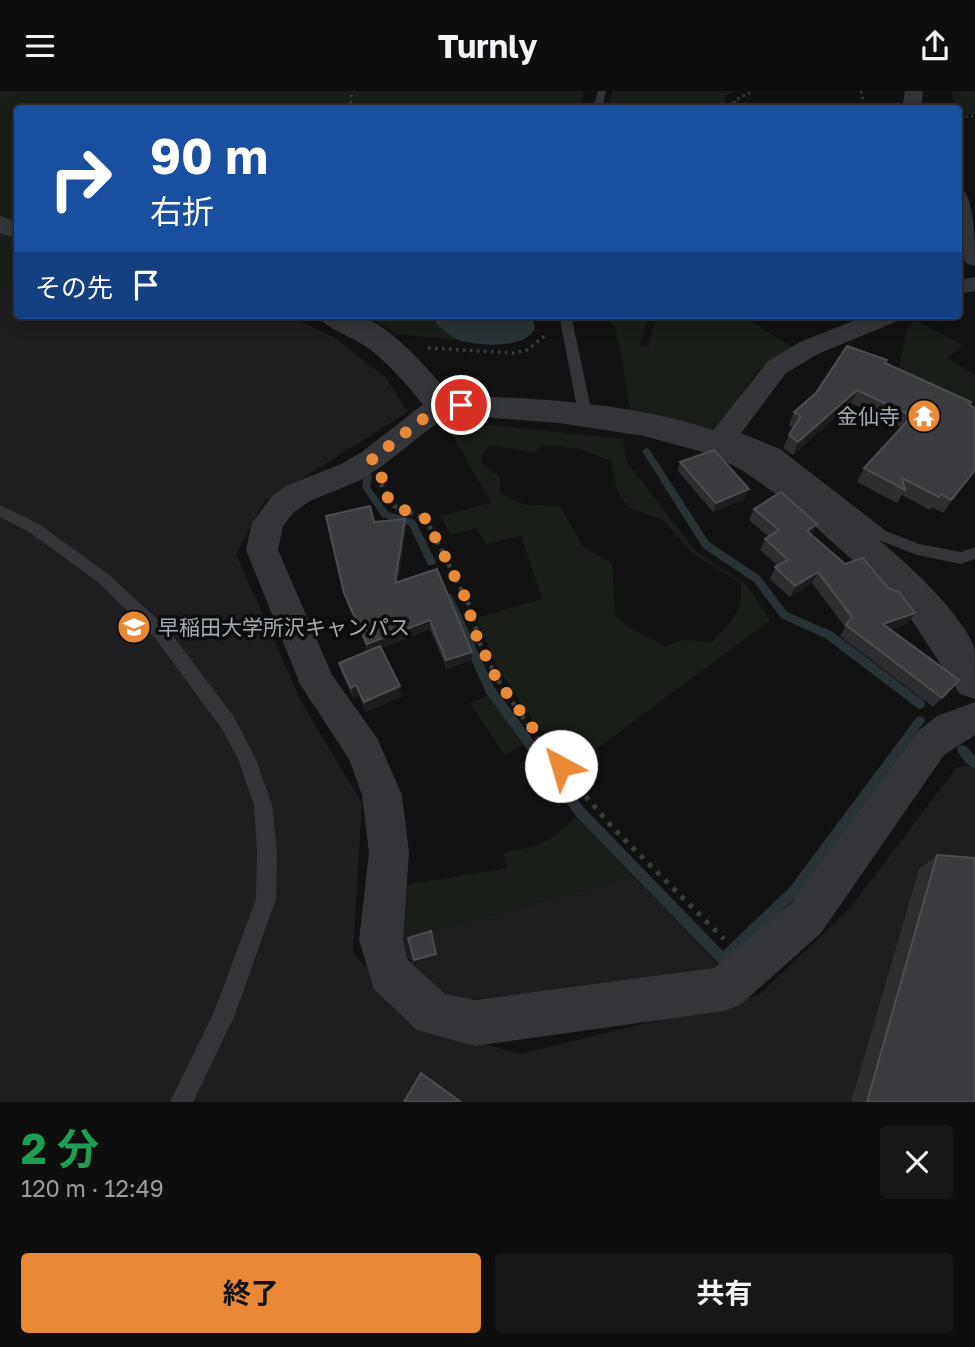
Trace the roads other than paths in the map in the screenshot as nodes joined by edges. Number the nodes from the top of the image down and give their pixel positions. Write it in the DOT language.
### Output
graph roads {
  1 [pos="962,196"];
  2 [pos="975,259"];
  3 [pos="347,319"];
  4 [pos="566,319"];
  5 [pos="881,319"];
  6 [pos="441,405"];
  7 [pos="586,418"];
  8 [pos="721,438"];
  9 [pos="0,510"];
  10 [pos="975,553"];
  11 [pos="975,681"];
  12 [pos="975,718"];
  13 [pos="181,1102"];
  1 -- 2 [label="street"];
  3 -- 6 [label="street"];
  4 -- 7 [label="lane"];
  5 -- 8 [label="street"];
  6 -- 7 [label="street"];
  6 -- 12 [label="street"];
  7 -- 8 [label="street"];
  8 -- 10 [label="lane"];
  8 -- 11 [label="street"];
  9 -- 13 [label="lane"];
}
